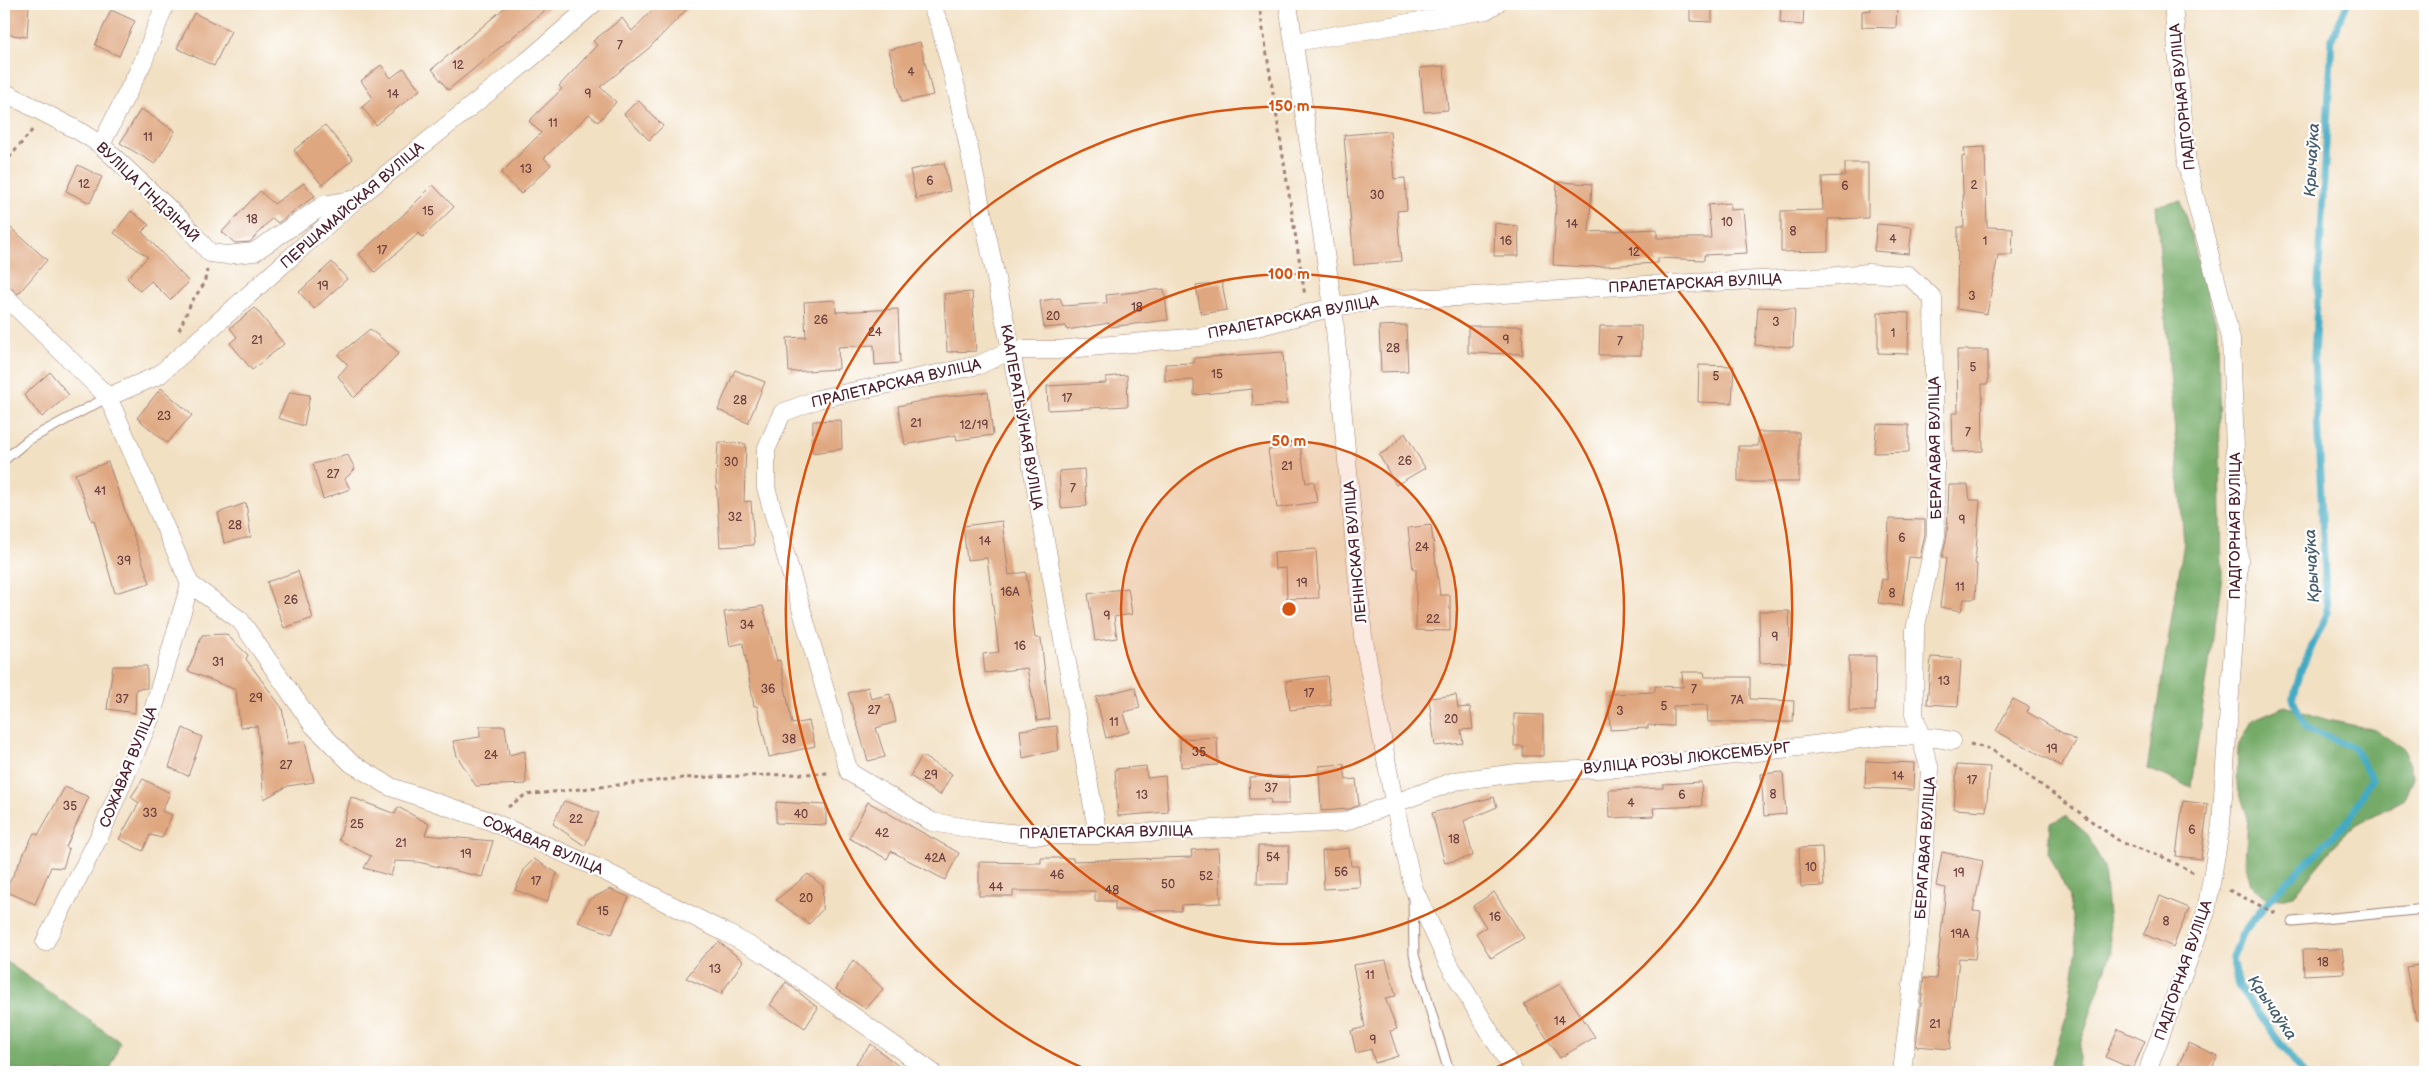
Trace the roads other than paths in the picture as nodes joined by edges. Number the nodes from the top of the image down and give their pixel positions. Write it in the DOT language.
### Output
graph roads {
  1 [pos="165,4"];
  2 [pos="593,4"];
  3 [pos="931,4"];
  4 [pos="1288,4"];
  5 [pos="1496,4"];
  6 [pos="2173,4"];
  7 [pos="1294,42"];
  8 [pos="4,92"];
  9 [pos="101,145"];
  10 [pos="356,200"];
  11 [pos="4,295"];
  12 [pos="1933,298"];
  13 [pos="1333,307"];
  14 [pos="1011,350"];
  15 [pos="108,397"];
  16 [pos="4,460"];
  17 [pos="190,584"];
  18 [pos="1920,737"];
  19 [pos="1952,741"];
  20 [pos="1394,802"];
  21 [pos="1098,835"];
  22 [pos="1413,887"];
  23 [pos="2425,910"];
  24 [pos="2293,922"];
  25 [pos="45,942"];
  26 [pos="932,1072"];
  27 [pos="1452,1072"];
  28 [pos="1514,1072"];
  29 [pos="1902,1072"];
  30 [pos="2148,1072"];
  1 -- 9 [label="street"];
  2 -- 10 [label="street, ПЕРШАМАЙСКАЯ ВУЛІЦА"];
  3 -- 14 [label="street, КААПЕРАТЫЎНАЯ ВУЛІЦА"];
  4 -- 7 [label="street, ЛЕНІНСКАЯ ВУЛІЦА"];
  5 -- 7 [label="street"];
  6 -- 30 [label="street, ПАДГОРНАЯ ВУЛІЦА"];
  7 -- 13 [label="street, ЛЕНІНСКАЯ ВУЛІЦА"];
  8 -- 9 [label="street, ВУЛІЦА ГІНДЗІНАЙ"];
  9 -- 10 [label="street, ВУЛІЦА ГІНДЗІНАЙ"];
  10 -- 15 [label="street, ПЕРШАМАЙСКАЯ ВУЛІЦА"];
  11 -- 15 [label="street"];
  12 -- 13 [label="street, ПРАЛЕТАРСКАЯ ВУЛІЦА"];
  12 -- 18 [label="street, БЕРАГАВАЯ ВУЛІЦА"];
  13 -- 14 [label="street, ПРАЛЕТАРСКАЯ ВУЛІЦА"];
  13 -- 20 [label="street, ЛЕНІНСКАЯ ВУЛІЦА"];
  14 -- 21 [label="street, КААПЕРАТЫЎНАЯ ВУЛІЦА"];
  14 -- 21 [label="street, ПРАЛЕТАРСКАЯ ВУЛІЦА"];
  15 -- 16 [label="lane"];
  15 -- 17 [label="street"];
  17 -- 25 [label="street, СОЖАВАЯ ВУЛІЦА"];
  17 -- 26 [label="street, СОЖАВАЯ ВУЛІЦА"];
  18 -- 19 [label="street, ВУЛІЦА РОЗЫ ЛЮКСЕМБУРГ"];
  18 -- 20 [label="street, ВУЛІЦА РОЗЫ ЛЮКСЕМБУРГ"];
  18 -- 29 [label="street, БЕРАГАВАЯ ВУЛІЦА"];
  20 -- 21 [label="street, ПРАЛЕТАРСКАЯ ВУЛІЦА"];
  20 -- 22 [label="street, ЛЕНІНСКАЯ ВУЛІЦА"];
  22 -- 27 [label="lane"];
  22 -- 28 [label="street, ЛЕНІНСКАЯ ВУЛІЦА"];
  23 -- 24 [label="lane"];
}
